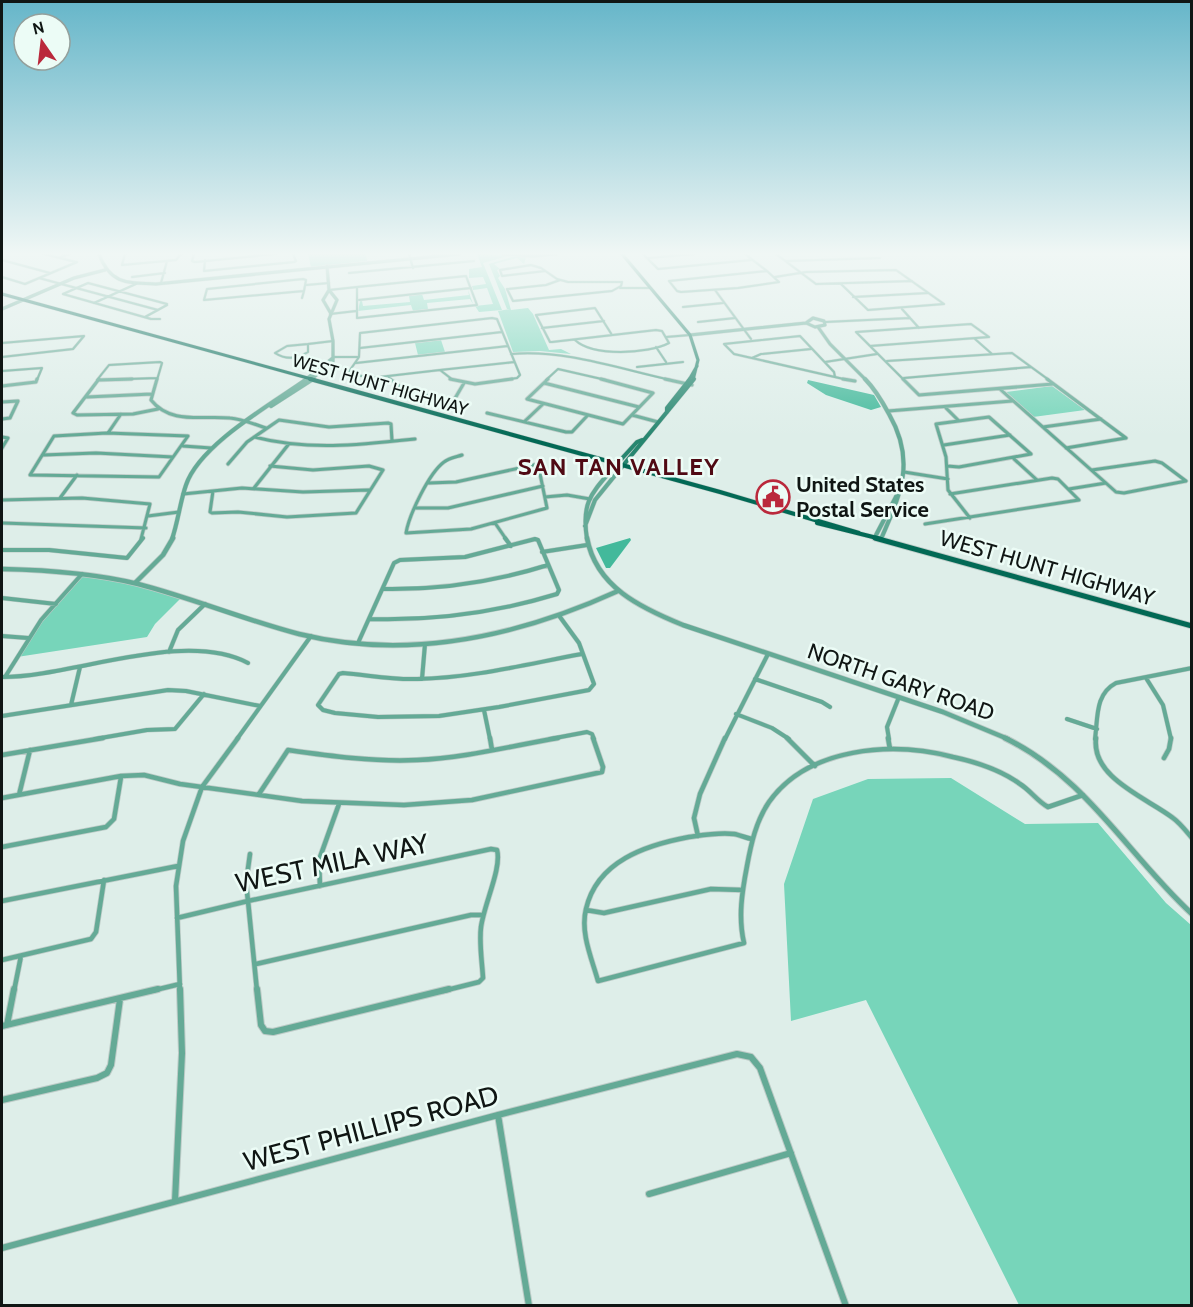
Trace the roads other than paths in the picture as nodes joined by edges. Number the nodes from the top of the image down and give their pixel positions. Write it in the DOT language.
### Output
graph roads {
  1 [pos="69,315"];
  2 [pos="137,315"];
  3 [pos="148,315"];
  4 [pos="330,315"];
  5 [pos="357,315"];
  6 [pos="385,315"];
  7 [pos="537,315"];
  8 [pos="599,315"];
  9 [pos="673,315"];
  10 [pos="733,315"];
  11 [pos="907,315"];
  12 [pos="144,317"];
  13 [pos="735,318"];
  14 [pos="910,318"];
  15 [pos="160,319"];
  16 [pos="604,321"];
  17 [pos="698,322"];
  18 [pos="825,322"];
  19 [pos="806,323"];
  20 [pos="818,327"];
  21 [pos="542,328"];
  22 [pos="919,328"];
  23 [pos="743,329"];
  24 [pos="502,332"];
  25 [pos="612,335"];
  26 [pos="690,335"];
  27 [pos="666,337"];
  28 [pos="751,339"];
  29 [pos="974,339"];
  30 [pos="575,340"];
  31 [pos="333,341"];
  32 [pos="2,343"];
  33 [pos="308,343"];
  34 [pos="508,346"];
  35 [pos="656,346"];
  36 [pos="869,346"];
  37 [pos="360,348"];
  38 [pos="591,350"];
  39 [pos="811,350"];
  40 [pos="511,354"];
  41 [pos="877,354"];
  42 [pos="992,354"];
  43 [pos="2,357"];
  44 [pos="334,357"];
  45 [pos="358,357"];
  46 [pos="751,358"];
  47 [pos="846,359"];
  48 [pos="580,360"];
  49 [pos="886,361"];
  50 [pos="514,362"];
  51 [pos="666,362"];
  52 [pos="683,362"];
  53 [pos="824,362"];
  54 [pos="356,363"];
  55 [pos="637,367"];
  56 [pos="1032,367"];
  57 [pos="612,368"];
  58 [pos="440,370"];
  59 [pos="2,371"];
  60 [pos="388,376"];
  61 [pos="835,377"];
  62 [pos="157,378"];
  63 [pos="602,378"];
  64 [pos="904,378"];
  65 [pos="99,380"];
  66 [pos="307,381"];
  67 [pos="855,381"];
  68 [pos="464,383"];
  69 [pos="543,383"];
  70 [pos="1053,384"];
  71 [pos="690,385"];
  72 [pos="2,386"];
  73 [pos="1001,390"];
  74 [pos="152,394"];
  75 [pos="86,397"];
  76 [pos="1013,401"];
  77 [pos="2,402"];
  78 [pos="544,404"];
  79 [pos="639,407"];
  80 [pos="945,407"];
  81 [pos="158,409"];
  82 [pos="888,411"];
  83 [pos="488,413"];
  84 [pos="121,414"];
  85 [pos="632,415"];
  86 [pos="588,416"];
  87 [pos="2,419"];
  88 [pos="1102,419"];
  89 [pos="958,420"];
  90 [pos="525,421"];
  91 [pos="246,422"];
  92 [pos="658,422"];
  93 [pos="266,428"];
  94 [pos="1042,428"];
  95 [pos="107,433"];
  96 [pos="1010,435"];
  97 [pos="2,437"];
  98 [pos="254,437"];
  99 [pos="415,439"];
  100 [pos="642,440"];
  101 [pos="392,441"];
  102 [pos="635,444"];
  103 [pos="288,445"];
  104 [pos="944,445"];
  105 [pos="182,446"];
  106 [pos="2,448"];
  107 [pos="211,448"];
  108 [pos="1066,448"];
  109 [pos="637,450"];
  110 [pos="42,455"];
  111 [pos="462,455"];
  112 [pos="174,457"];
  113 [pos="1014,458"];
  114 [pos="228,464"];
  115 [pos="270,466"];
  116 [pos="619,466"];
  117 [pos="947,466"];
  118 [pos="1091,471"];
  119 [pos="904,472"];
  120 [pos="77,475"];
  121 [pos="948,479"];
  122 [pos="1037,480"];
  123 [pos="429,483"];
  124 [pos="1106,483"];
  125 [pos="543,486"];
  126 [pos="254,488"];
  127 [pos="1068,489"];
  128 [pos="213,490"];
  129 [pos="369,490"];
  130 [pos="183,494"];
  131 [pos="950,494"];
  132 [pos="545,497"];
  133 [pos="59,498"];
  134 [pos="590,499"];
  135 [pos="2,500"];
  136 [pos="416,508"];
  137 [pos="547,508"];
  138 [pos="179,512"];
  139 [pos="148,516"];
  140 [pos="970,518"];
  141 [pos="495,523"];
  142 [pos="2,524"];
  143 [pos="925,524"];
  144 [pos="585,526"];
  145 [pos="146,528"];
  146 [pos="406,533"];
  147 [pos="878,538"];
  148 [pos="535,539"];
  149 [pos="587,545"];
  150 [pos="511,546"];
  151 [pos="2,550"];
  152 [pos="542,552"];
  153 [pos="397,561"];
  154 [pos="548,565"];
  155 [pos="2,569"];
  156 [pos="82,574"];
  157 [pos="135,583"];
  158 [pos="383,589"];
  159 [pos="618,591"];
  160 [pos="2,598"];
  161 [pos="56,604"];
  162 [pos="205,604"];
  163 [pos="560,617"];
  164 [pos="369,619"];
  165 [pos="1191,626"];
  166 [pos="2,636"];
  167 [pos="312,636"];
  168 [pos="28,638"];
  169 [pos="358,643"];
  170 [pos="425,644"];
  171 [pos="169,652"];
  172 [pos="582,654"];
  173 [pos="768,654"];
  174 [pos="248,663"];
  175 [pos="80,667"];
  176 [pos="1191,668"];
  177 [pos="3,677"];
  178 [pos="1146,678"];
  179 [pos="422,679"];
  180 [pos="755,679"];
  181 [pos="204,694"];
  182 [pos="899,697"];
  183 [pos="71,705"];
  184 [pos="260,706"];
  185 [pos="830,707"];
  186 [pos="484,710"];
  187 [pos="736,714"];
  188 [pos="2,716"];
  189 [pos="1067,719"];
  190 [pos="1096,729"];
  191 [pos="890,749"];
  192 [pos="30,750"];
  193 [pos="492,750"];
  194 [pos="2,755"];
  195 [pos="1164,758"];
  196 [pos="815,766"];
  197 [pos="121,776"];
  198 [pos="202,787"];
  199 [pos="259,794"];
  200 [pos="19,795"];
  201 [pos="1084,795"];
  202 [pos="2,798"];
  203 [pos="339,804"];
  204 [pos="698,836"];
  205 [pos="1191,838"];
  206 [pos="752,839"];
  207 [pos="2,847"];
  208 [pos="250,854"];
  209 [pos="178,866"];
  210 [pos="104,880"];
  211 [pos="320,886"];
  212 [pos="743,890"];
  213 [pos="2,901"];
  214 [pos="248,901"];
  215 [pos="586,910"];
  216 [pos="1191,914"];
  217 [pos="483,915"];
  218 [pos="177,918"];
  219 [pos="21,956"];
  220 [pos="2,960"];
  221 [pos="256,964"];
  222 [pos="180,984"];
  223 [pos="120,999"];
  224 [pos="4,1026"];
  225 [pos="2,1100"];
  226 [pos="498,1115"];
  227 [pos="791,1153"];
  228 [pos="649,1194"];
  229 [pos="175,1201"];
  230 [pos="2,1248"];
  231 [pos="529,1305"];
  232 [pos="846,1305"];
  1 -- 66 [label="main road, WEST HUNT HIGHWAY"];
  2 -- 12 [label="street"];
  3 -- 12 [label="street"];
  4 -- 31 [label="street"];
  5 -- 6 [label="street"];
  7 -- 21 [label="street"];
  8 -- 16 [label="street"];
  9 -- 26 [label="main road, NORTH GARY ROAD"];
  10 -- 13 [label="street"];
  11 -- 14 [label="street"];
  12 -- 15 [label="street"];
  13 -- 17 [label="street"];
  13 -- 23 [label="street"];
  14 -- 18 [label="street"];
  14 -- 22 [label="street"];
  16 -- 21 [label="street"];
  16 -- 25 [label="street"];
  18 -- 19 [label="street"];
  18 -- 20 [label="street"];
  19 -- 20 [label="street"];
  19 -- 23 [label="street"];
  20 -- 47 [label="street"];
  21 -- 30 [label="street"];
  22 -- 29 [label="street"];
  22 -- 36 [label="street"];
  23 -- 26 [label="street"];
  23 -- 28 [label="street"];
  24 -- 34 [label="street"];
  24 -- 37 [label="street"];
  24 -- 37 [label="street"];
  25 -- 27 [label="street"];
  25 -- 30 [label="street"];
  26 -- 27 [label="street"];
  26 -- 71 [label="main road, NORTH GARY ROAD"];
  27 -- 35 [label="street"];
  28 -- 39 [label="street"];
  28 -- 46 [label="street"];
  29 -- 36 [label="street"];
  29 -- 42 [label="street"];
  30 -- 38 [label="street"];
  31 -- 33 [label="street"];
  31 -- 44 [label="street"];
  32 -- 43 [label="street"];
  33 -- 33 [label="street"];
  34 -- 40 [label="street"];
  34 -- 54 [label="street"];
  35 -- 38 [label="street"];
  35 -- 51 [label="street"];
  36 -- 41 [label="street"];
  37 -- 45 [label="street"];
  38 -- 48 [label="street"];
  39 -- 46 [label="street"];
  39 -- 53 [label="street"];
  40 -- 48 [label="street"];
  40 -- 50 [label="street"];
  41 -- 47 [label="street"];
  41 -- 49 [label="street"];
  42 -- 49 [label="street"];
  42 -- 56 [label="street"];
  44 -- 45 [label="street"];
  44 -- 66 [label="street"];
  45 -- 54 [label="street"];
  46 -- 61 [label="street"];
  47 -- 53 [label="street"];
  47 -- 82 [label="street"];
  48 -- 57 [label="street"];
  49 -- 64 [label="street"];
  50 -- 58 [label="street"];
  50 -- 68 [label="street"];
  51 -- 52 [label="street"];
  51 -- 55 [label="street"];
  53 -- 61 [label="street"];
  54 -- 60 [label="street"];
  56 -- 64 [label="street"];
  56 -- 70 [label="street"];
  57 -- 63 [label="street"];
  57 -- 71 [label="street"];
  58 -- 60 [label="street"];
  58 -- 68 [label="street"];
  59 -- 72 [label="street"];
  60 -- 68 [label="street"];
  61 -- 67 [label="street"];
  62 -- 65 [label="street"];
  62 -- 65 [label="street"];
  62 -- 74 [label="street"];
  63 -- 69 [label="street"];
  63 -- 79 [label="street"];
  64 -- 73 [label="street"];
  65 -- 75 [label="street"];
  66 -- 91 [label="street"];
  66 -- 116 [label="main road, WEST HUNT HIGHWAY"];
  69 -- 78 [label="street"];
  69 -- 79 [label="street"];
  70 -- 73 [label="street"];
  70 -- 88 [label="street"];
  71 -- 92 [label="main road, NORTH GARY ROAD"];
  73 -- 76 [label="street"];
  74 -- 75 [label="street"];
  74 -- 81 [label="street"];
  75 -- 84 [label="street"];
  76 -- 80 [label="street"];
  76 -- 94 [label="street"];
  77 -- 87 [label="street"];
  78 -- 86 [label="street"];
  78 -- 90 [label="street"];
  79 -- 85 [label="street"];
  80 -- 82 [label="street"];
  80 -- 89 [label="street"];
  81 -- 84 [label="street"];
  81 -- 91 [label="street"];
  82 -- 119 [label="street"];
  83 -- 90 [label="street"];
  84 -- 95 [label="street"];
  85 -- 86 [label="street"];
  85 -- 92 [label="street"];
  86 -- 90 [label="street"];
  88 -- 94 [label="street"];
  88 -- 108 [label="street"];
  89 -- 96 [label="street"];
  89 -- 104 [label="street"];
  91 -- 93 [label="street"];
  91 -- 107 [label="street"];
  92 -- 100 [label="main road, NORTH GARY ROAD"];
  93 -- 98 [label="street"];
  93 -- 101 [label="street"];
  94 -- 108 [label="street"];
  95 -- 105 [label="street"];
  95 -- 110 [label="street"];
  96 -- 104 [label="street"];
  96 -- 113 [label="street"];
  97 -- 106 [label="street"];
  98 -- 103 [label="street"];
  98 -- 114 [label="street"];
  99 -- 101 [label="street"];
  100 -- 102 [label="main road, NORTH GARY ROAD"];
  100 -- 109 [label="main road, NORTH GARY ROAD"];
  101 -- 103 [label="street"];
  102 -- 109 [label="main road"];
  102 -- 116 [label="main road, NORTH GARY ROAD"];
  103 -- 115 [label="street"];
  104 -- 117 [label="street"];
  105 -- 107 [label="street"];
  105 -- 112 [label="street"];
  107 -- 130 [label="street"];
  108 -- 118 [label="street"];
  109 -- 116 [label="main road, NORTH GARY ROAD"];
  110 -- 112 [label="street"];
  110 -- 120 [label="street"];
  111 -- 123 [label="street"];
  112 -- 120 [label="street"];
  113 -- 117 [label="street"];
  113 -- 122 [label="street"];
  115 -- 126 [label="street"];
  115 -- 129 [label="street"];
  116 -- 134 [label="street, NORTH GARY ROAD"];
  116 -- 144 [label="street, NORTH GARY ROAD"];
  116 -- 147 [label="main road, WEST HUNT HIGHWAY"];
  117 -- 121 [label="street"];
  118 -- 124 [label="street"];
  118 -- 124 [label="street"];
  119 -- 121 [label="street"];
  119 -- 147 [label="street"];
  120 -- 133 [label="street"];
  121 -- 131 [label="street"];
  122 -- 127 [label="street"];
  122 -- 131 [label="street"];
  123 -- 125 [label="street"];
  123 -- 136 [label="street"];
  124 -- 127 [label="street"];
  125 -- 132 [label="street"];
  125 -- 136 [label="street"];
  126 -- 128 [label="street"];
  126 -- 129 [label="street"];
  127 -- 140 [label="street"];
  128 -- 129 [label="street"];
  128 -- 130 [label="street"];
  130 -- 138 [label="street"];
  131 -- 140 [label="street"];
  132 -- 134 [label="street"];
  132 -- 137 [label="street"];
  133 -- 135 [label="street"];
  133 -- 139 [label="street"];
  134 -- 144 [label="street, NORTH GARY ROAD"];
  136 -- 146 [label="street"];
  137 -- 141 [label="street"];
  138 -- 139 [label="street"];
  138 -- 157 [label="street"];
  139 -- 145 [label="street"];
  140 -- 143 [label="street"];
  141 -- 146 [label="street"];
  141 -- 150 [label="street"];
  142 -- 145 [label="street"];
  144 -- 149 [label="street, NORTH GARY ROAD"];
  145 -- 151 [label="street"];
  147 -- 165 [label="main road, WEST HUNT HIGHWAY"];
  148 -- 150 [label="street"];
  148 -- 152 [label="street"];
  149 -- 152 [label="street"];
  149 -- 159 [label="street, NORTH GARY ROAD"];
  150 -- 153 [label="street"];
  152 -- 154 [label="street"];
  153 -- 158 [label="street"];
  154 -- 158 [label="street"];
  154 -- 164 [label="street"];
  155 -- 156 [label="street"];
  156 -- 157 [label="street"];
  156 -- 161 [label="street"];
  157 -- 162 [label="street"];
  158 -- 164 [label="street"];
  159 -- 163 [label="street"];
  159 -- 173 [label="street, NORTH GARY ROAD"];
  160 -- 161 [label="street"];
  161 -- 168 [label="street"];
  162 -- 167 [label="street"];
  162 -- 171 [label="street"];
  163 -- 170 [label="street"];
  163 -- 172 [label="street"];
  164 -- 169 [label="street"];
  166 -- 168 [label="street"];
  167 -- 169 [label="street"];
  167 -- 184 [label="street"];
  168 -- 177 [label="street"];
  169 -- 170 [label="street"];
  170 -- 179 [label="street"];
  171 -- 174 [label="street"];
  171 -- 175 [label="street"];
  172 -- 179 [label="street"];
  172 -- 186 [label="street"];
  173 -- 180 [label="street"];
  173 -- 182 [label="street, NORTH GARY ROAD"];
  175 -- 177 [label="street"];
  175 -- 183 [label="street"];
  176 -- 178 [label="street"];
  178 -- 190 [label="street"];
  178 -- 195 [label="street"];
  179 -- 186 [label="street"];
  180 -- 185 [label="street"];
  180 -- 187 [label="street"];
  181 -- 183 [label="street"];
  181 -- 184 [label="street"];
  181 -- 192 [label="street"];
  182 -- 191 [label="street"];
  182 -- 201 [label="street, NORTH GARY ROAD"];
  183 -- 188 [label="street"];
  184 -- 198 [label="street"];
  186 -- 193 [label="street"];
  187 -- 196 [label="street"];
  187 -- 204 [label="street"];
  189 -- 190 [label="street"];
  190 -- 205 [label="street"];
  191 -- 196 [label="street"];
  191 -- 201 [label="street"];
  192 -- 194 [label="street"];
  192 -- 200 [label="street"];
  193 -- 199 [label="street"];
  193 -- 203 [label="street"];
  196 -- 206 [label="street"];
  197 -- 198 [label="street"];
  197 -- 200 [label="street"];
  197 -- 207 [label="street"];
  198 -- 199 [label="street"];
  198 -- 209 [label="street"];
  199 -- 203 [label="street"];
  200 -- 202 [label="street"];
  201 -- 216 [label="street, NORTH GARY ROAD"];
  203 -- 211 [label="street"];
  204 -- 206 [label="street"];
  204 -- 215 [label="street"];
  206 -- 212 [label="street"];
  208 -- 214 [label="street"];
  209 -- 210 [label="street"];
  209 -- 218 [label="street"];
  210 -- 213 [label="street"];
  210 -- 219 [label="street"];
  211 -- 214 [label="street, WEST MILA WAY"];
  211 -- 217 [label="street, WEST MILA WAY"];
  212 -- 215 [label="street"];
  212 -- 215 [label="street"];
  214 -- 218 [label="street, WEST MILA WAY"];
  214 -- 221 [label="street"];
  217 -- 221 [label="street"];
  217 -- 221 [label="street"];
  218 -- 222 [label="street"];
  219 -- 220 [label="street"];
  219 -- 224 [label="street"];
  222 -- 223 [label="street"];
  222 -- 229 [label="street"];
  223 -- 224 [label="street"];
  223 -- 225 [label="street"];
  226 -- 227 [label="street, WEST PHILLIPS ROAD"];
  226 -- 229 [label="street, WEST PHILLIPS ROAD"];
  226 -- 231 [label="street"];
  227 -- 228 [label="street"];
  227 -- 232 [label="street"];
  229 -- 230 [label="street, WEST PHILLIPS ROAD"];
}
